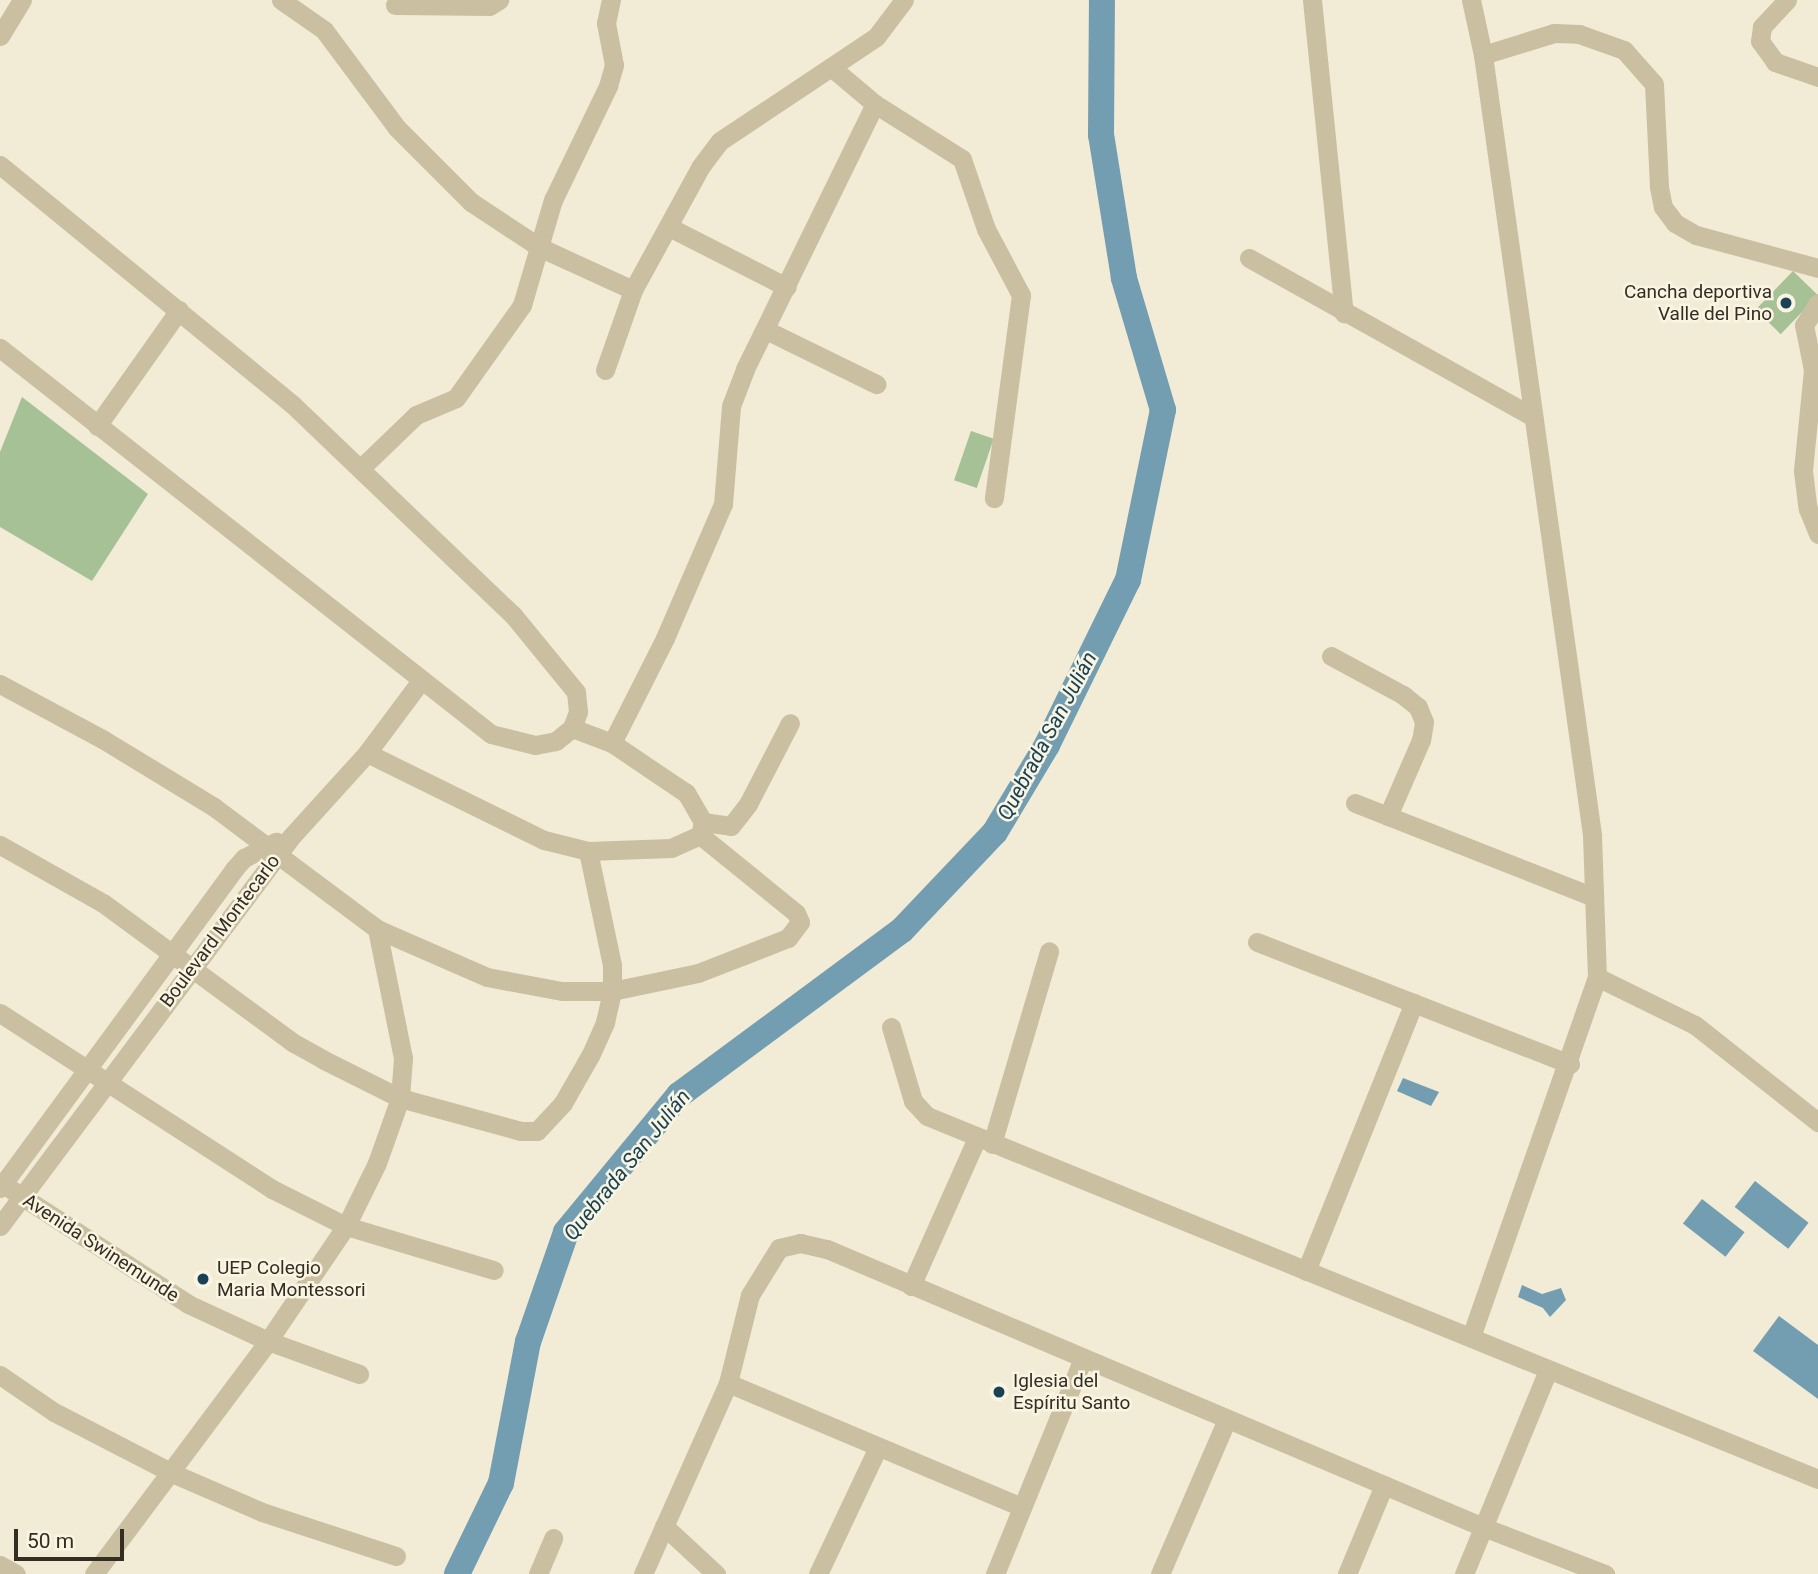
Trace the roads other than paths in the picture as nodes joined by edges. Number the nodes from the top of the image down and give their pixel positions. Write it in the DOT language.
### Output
graph roads {
  1 [pos="22,0"];
  2 [pos="281,0"];
  3 [pos="499,0"];
  4 [pos="611,0"];
  5 [pos="904,0"];
  6 [pos="1312,0"];
  7 [pos="1471,0"];
  8 [pos="1787,0"];
  9 [pos="395,5"];
  10 [pos="0,36"];
  11 [pos="1483,55"];
  12 [pos="831,67"];
  13 [pos="1818,77"];
  14 [pos="874,104"];
  15 [pos="0,165"];
  16 [pos="669,226"];
  17 [pos="539,247"];
  18 [pos="1249,258"];
  19 [pos="1818,268"];
  20 [pos="787,287"];
  21 [pos="633,290"];
  22 [pos="1818,303"];
  23 [pos="179,310"];
  24 [pos="1344,313"];
  25 [pos="766,330"];
  26 [pos="0,348"];
  27 [pos="605,370"];
  28 [pos="876,384"];
  29 [pos="1532,416"];
  30 [pos="97,426"];
  31 [pos="362,467"];
  32 [pos="994,498"];
  33 [pos="1818,534"];
  34 [pos="1331,656"];
  35 [pos="419,682"];
  36 [pos="0,684"];
  37 [pos="790,723"];
  38 [pos="572,728"];
  39 [pos="612,743"];
  40 [pos="367,754"];
  41 [pos="1354,803"];
  42 [pos="1388,816"];
  43 [pos="701,828"];
  44 [pos="0,845"];
  45 [pos="279,846"];
  46 [pos="588,851"];
  47 [pos="1594,897"];
  48 [pos="377,929"];
  49 [pos="1257,942"];
  50 [pos="172,951"];
  51 [pos="1049,951"];
  52 [pos="193,967"];
  53 [pos="1597,977"];
  54 [pos="611,991"];
  55 [pos="1413,1003"];
  56 [pos="0,1013"];
  57 [pos="891,1027"];
  58 [pos="1570,1063"];
  59 [pos="86,1067"];
  60 [pos="106,1081"];
  61 [pos="400,1098"];
  62 [pos="1818,1122"];
  63 [pos="984,1141"];
  64 [pos="1,1184"];
  65 [pos="21,1197"];
  66 [pos="0,1226"];
  67 [pos="346,1226"];
  68 [pos="495,1270"];
  69 [pos="1306,1270"];
  70 [pos="911,1286"];
  71 [pos="1471,1337"];
  72 [pos="268,1340"];
  73 [pos="1083,1358"];
  74 [pos="1548,1370"];
  75 [pos="359,1374"];
  76 [pos="0,1375"];
  77 [pos="728,1383"];
  78 [pos="1227,1419"];
  79 [pos="877,1449"];
  80 [pos="172,1473"];
  81 [pos="1818,1479"];
  82 [pos="1384,1485"];
  83 [pos="1022,1507"];
  84 [pos="664,1526"];
  85 [pos="1483,1527"];
  86 [pos="553,1538"];
  87 [pos="396,1556"];
  88 [pos="0,1565"];
  89 [pos="16,1574"];
  90 [pos="94,1574"];
  91 [pos="538,1574"];
  92 [pos="643,1574"];
  93 [pos="716,1574"];
  94 [pos="818,1574"];
  95 [pos="995,1574"];
  96 [pos="1160,1574"];
  97 [pos="1347,1574"];
  98 [pos="1464,1574"];
  99 [pos="1605,1574"];
  1 -- 10 [label="street"];
  2 -- 17 [label="street"];
  3 -- 9 [label="street"];
  4 -- 17 [label="street"];
  5 -- 12 [label="street"];
  6 -- 24 [label="street"];
  7 -- 11 [label="street"];
  8 -- 13 [label="street"];
  11 -- 19 [label="street"];
  11 -- 29 [label="street"];
  12 -- 14 [label="street"];
  12 -- 16 [label="street"];
  14 -- 20 [label="street"];
  14 -- 32 [label="street"];
  15 -- 23 [label="street"];
  16 -- 20 [label="street"];
  16 -- 21 [label="street"];
  17 -- 21 [label="street"];
  17 -- 31 [label="street"];
  18 -- 24 [label="street"];
  20 -- 25 [label="street"];
  21 -- 27 [label="street"];
  22 -- 33 [label="street"];
  23 -- 30 [label="street"];
  23 -- 31 [label="street"];
  24 -- 29 [label="street"];
  25 -- 28 [label="street"];
  25 -- 39 [label="street"];
  26 -- 30 [label="street"];
  29 -- 47 [label="street"];
  30 -- 35 [label="street"];
  31 -- 38 [label="street"];
  34 -- 42 [label="street"];
  35 -- 38 [label="street"];
  35 -- 40 [label="street"];
  36 -- 45 [label="street"];
  37 -- 43 [label="street"];
  38 -- 39 [label="street"];
  39 -- 43 [label="street"];
  40 -- 45 [label="street"];
  40 -- 46 [label="street"];
  41 -- 42 [label="street"];
  42 -- 47 [label="street"];
  43 -- 46 [label="street"];
  43 -- 54 [label="street"];
  44 -- 50 [label="street"];
  45 -- 48 [label="street"];
  45 -- 50 [label="street, Boulevard Montecarlo"];
  45 -- 52 [label="street, Boulevard Montecarlo"];
  46 -- 54 [label="street"];
  47 -- 53 [label="street"];
  48 -- 54 [label="street"];
  48 -- 61 [label="street"];
  49 -- 55 [label="street"];
  50 -- 52 [label="street"];
  50 -- 59 [label="street, Boulevard Montecarlo"];
  51 -- 63 [label="street"];
  52 -- 60 [label="street, Boulevard Montecarlo"];
  52 -- 61 [label="street"];
  53 -- 58 [label="street"];
  53 -- 62 [label="street"];
  54 -- 61 [label="street"];
  55 -- 58 [label="street"];
  55 -- 69 [label="street"];
  56 -- 59 [label="street"];
  57 -- 63 [label="street"];
  58 -- 71 [label="street"];
  59 -- 60 [label="street"];
  59 -- 64 [label="street, Boulevard Montecarlo"];
  60 -- 65 [label="street, Boulevard Montecarlo"];
  60 -- 67 [label="street"];
  61 -- 67 [label="street"];
  63 -- 69 [label="street"];
  63 -- 70 [label="street"];
  64 -- 65 [label="street, Avenida Swinemunde"];
  65 -- 66 [label="street, Boulevard Montecarlo"];
  65 -- 72 [label="street, Avenida Swinemunde"];
  67 -- 68 [label="street"];
  67 -- 72 [label="street"];
  69 -- 71 [label="street"];
  70 -- 73 [label="street"];
  70 -- 77 [label="street"];
  71 -- 74 [label="street"];
  72 -- 75 [label="street, Avenida Swinemunde"];
  72 -- 80 [label="street"];
  73 -- 78 [label="street"];
  73 -- 83 [label="street"];
  74 -- 81 [label="street"];
  74 -- 85 [label="street"];
  76 -- 80 [label="street"];
  77 -- 79 [label="street"];
  77 -- 84 [label="street"];
  78 -- 82 [label="street"];
  78 -- 96 [label="street"];
  79 -- 83 [label="street"];
  79 -- 94 [label="street"];
  80 -- 87 [label="street"];
  80 -- 90 [label="street"];
  82 -- 85 [label="street"];
  82 -- 97 [label="street"];
  83 -- 95 [label="street"];
  84 -- 92 [label="street"];
  84 -- 93 [label="street"];
  85 -- 98 [label="street"];
  85 -- 99 [label="street"];
  86 -- 91 [label="street"];
  88 -- 89 [label="street"];
}
